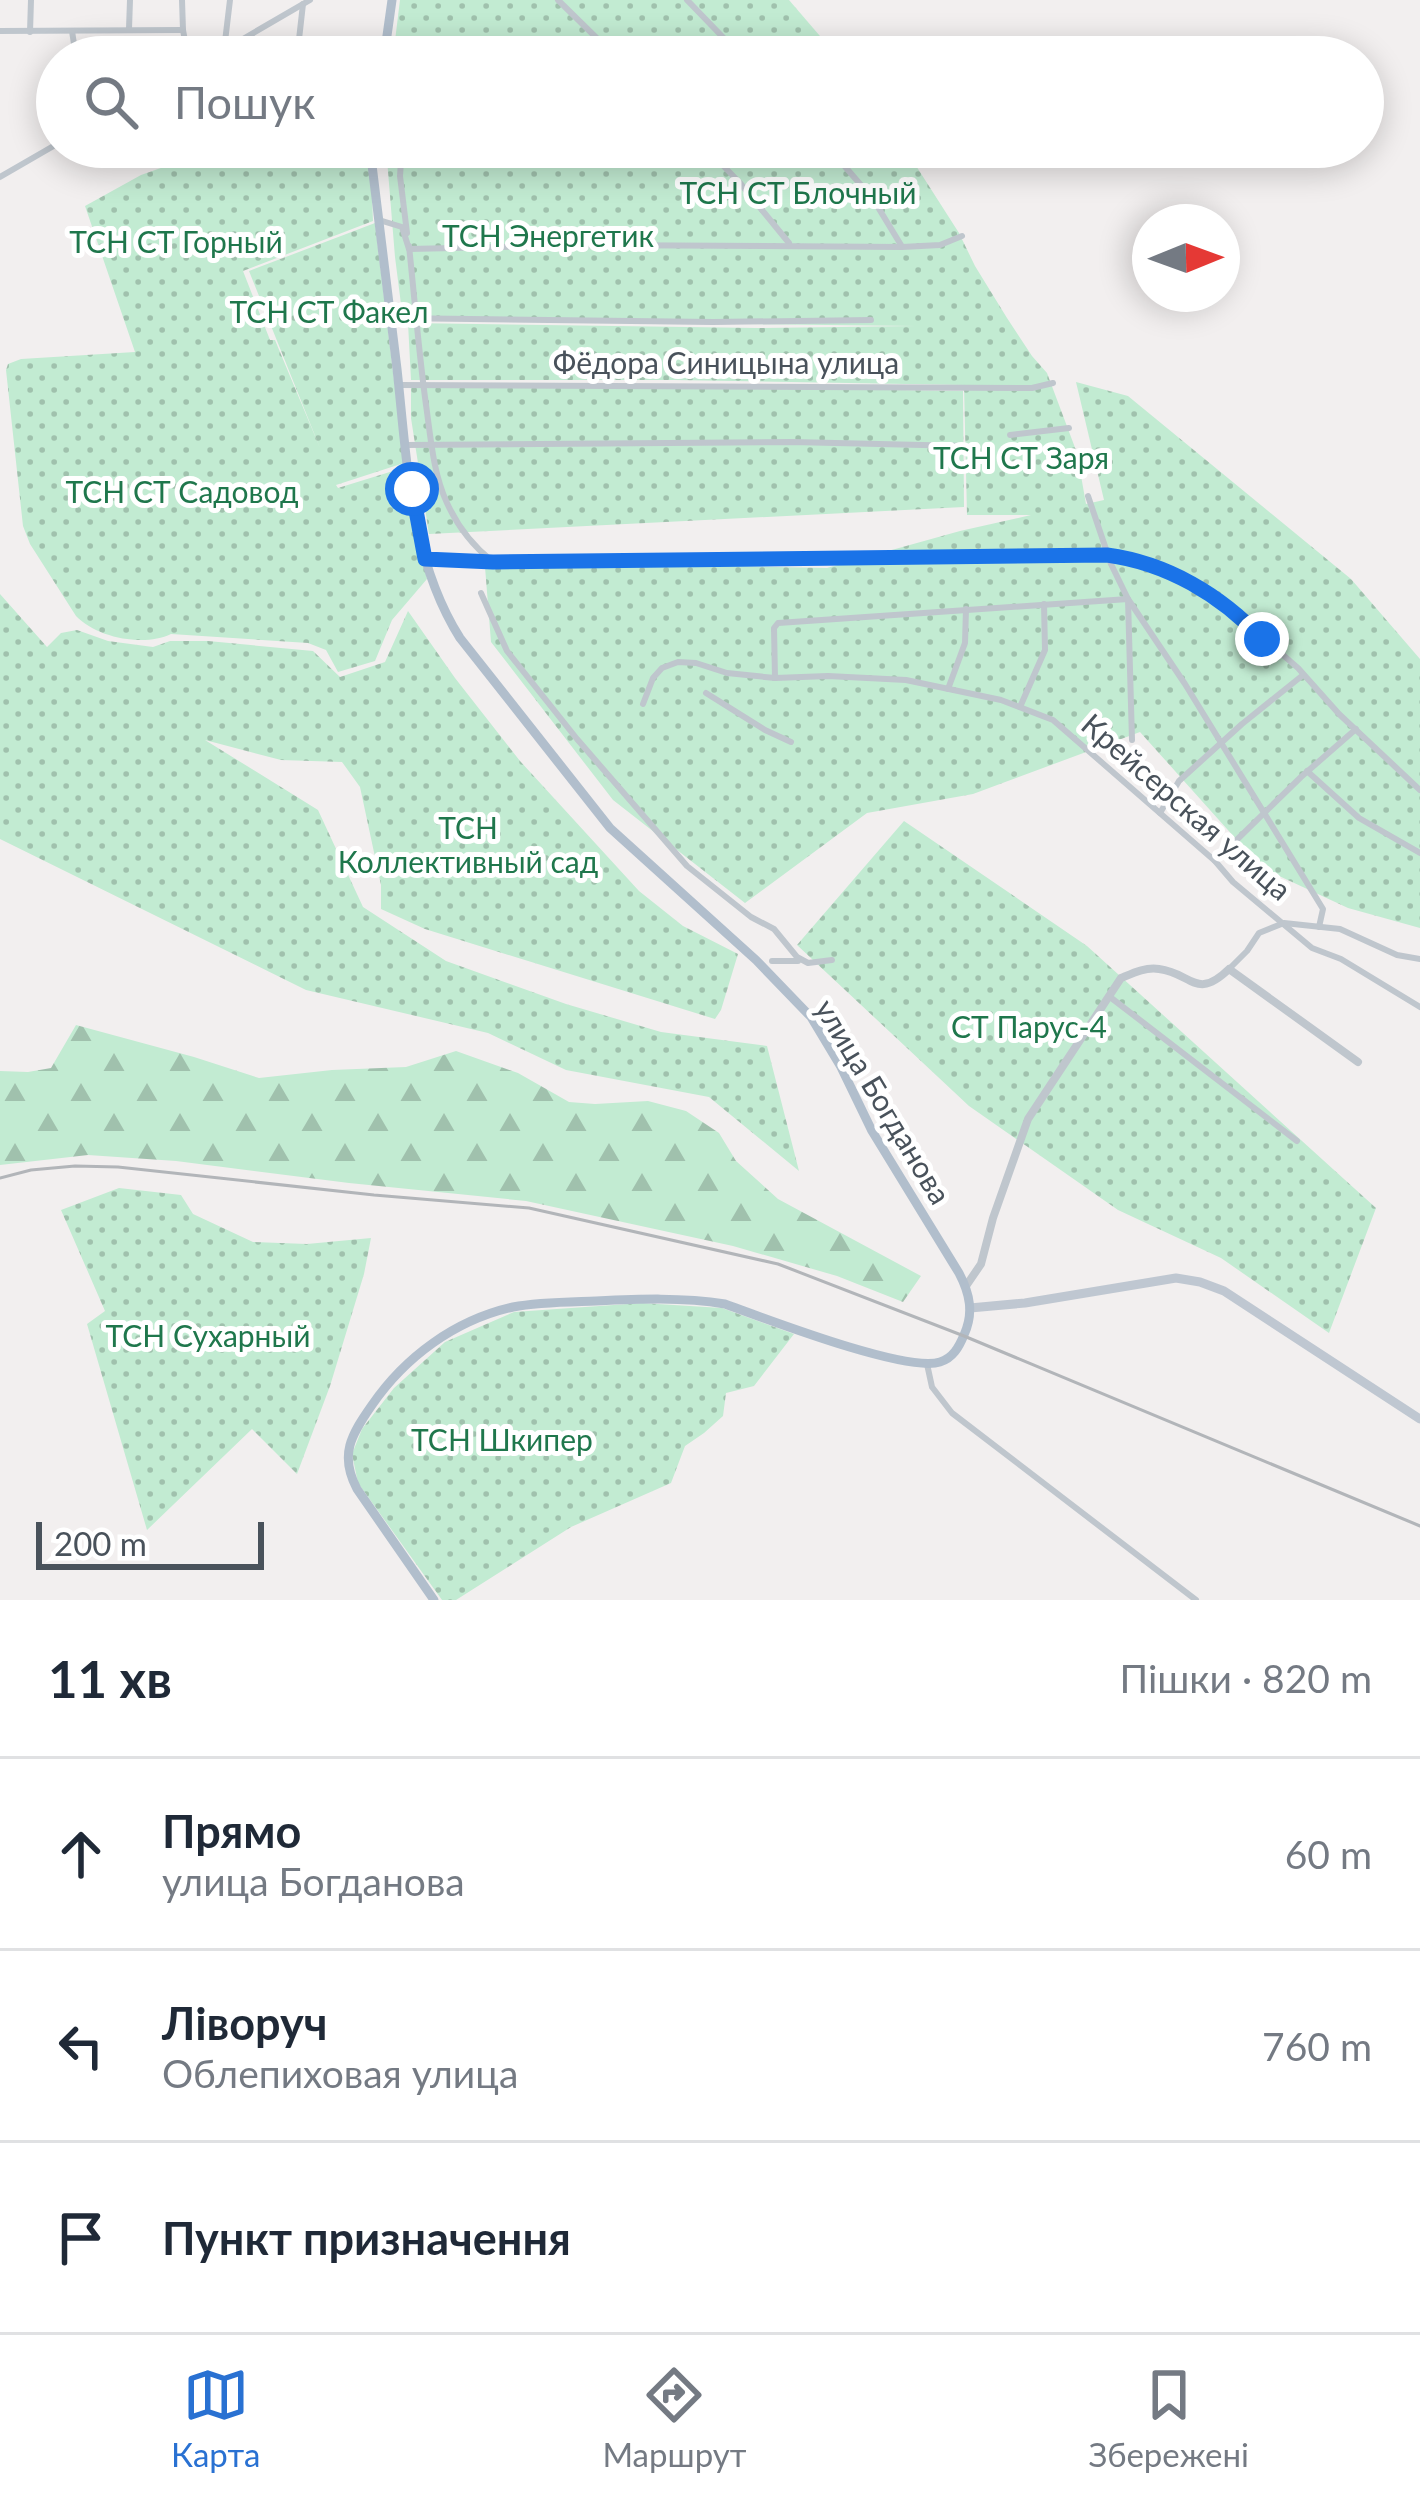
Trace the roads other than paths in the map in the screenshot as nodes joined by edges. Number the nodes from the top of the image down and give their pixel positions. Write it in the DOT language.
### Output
graph roads {
  1 [pos="31,0"];
  2 [pos="130,0"];
  3 [pos="182,0"];
  4 [pos="230,0"];
  5 [pos="392,0"];
  6 [pos="558,0"];
  7 [pos="687,0"];
  8 [pos="307,2"];
  9 [pos="129,29"];
  10 [pos="72,30"];
  11 [pos="183,30"];
  12 [pos="0,31"];
  13 [pos="30,32"];
  14 [pos="73,36"];
  15 [pos="184,36"];
  16 [pos="226,36"];
  17 [pos="248,36"];
  18 [pos="301,36"];
  19 [pos="387,36"];
  20 [pos="595,36"];
  21 [pos="722,36"];
  22 [pos="36,156"];
  23 [pos="372,168"];
  24 [pos="401,168"];
  25 [pos="725,168"];
  26 [pos="846,168"];
  27 [pos="0,177"];
  28 [pos="379,220"];
  29 [pos="962,236"];
  30 [pos="791,245"];
  31 [pos="902,247"];
  32 [pos="410,249"];
  33 [pos="415,316"];
  34 [pos="391,318"];
  35 [pos="872,320"];
  36 [pos="1053,383"];
  37 [pos="399,385"];
  38 [pos="423,386"];
  39 [pos="1069,428"];
  40 [pos="1010,435"];
  41 [pos="431,443"];
  42 [pos="406,445"];
  43 [pos="966,446"];
  44 [pos="1088,496"];
  45 [pos="1107,555"];
  46 [pos="425,559"];
  47 [pos="493,562"];
  48 [pos="481,593"];
  49 [pos="1129,599"];
  50 [pos="1044,604"];
  51 [pos="966,609"];
  52 [pos="1304,674"];
  53 [pos="775,678"];
  54 [pos="948,689"];
  55 [pos="706,693"];
  56 [pos="643,704"];
  57 [pos="1020,707"];
  58 [pos="1356,729"];
  59 [pos="1132,740"];
  60 [pos="791,742"];
  61 [pos="1222,742"];
  62 [pos="1307,771"];
  63 [pos="1420,790"];
  64 [pos="1264,811"];
  65 [pos="1160,813"];
  66 [pos="1420,854"];
  67 [pos="1215,861"];
  68 [pos="1284,923"];
  69 [pos="1319,926"];
  70 [pos="1420,958"];
  71 [pos="832,960"];
  72 [pos="772,961"];
  73 [pos="808,963"];
  74 [pos="1229,970"];
  75 [pos="1110,997"];
  76 [pos="1420,1006"];
  77 [pos="1358,1062"];
  78 [pos="1297,1141"];
  79 [pos="966,1286"];
  80 [pos="970,1308"];
  81 [pos="927,1364"];
  82 [pos="1420,1420"];
  83 [pos="434,1600"];
  84 [pos="1196,1600"];
  1 -- 13 [label="street"];
  2 -- 9 [label="street"];
  3 -- 11 [label="street"];
  4 -- 16 [label="street"];
  5 -- 19 [label="main road"];
  6 -- 20 [label="street"];
  7 -- 21 [label="street"];
  8 -- 17 [label="street"];
  8 -- 18 [label="street"];
  9 -- 10 [label="street"];
  9 -- 11 [label="street"];
  10 -- 13 [label="street"];
  10 -- 14 [label="street"];
  11 -- 15 [label="street"];
  12 -- 13 [label="street"];
  22 -- 27 [label="street"];
  23 -- 28 [label="main road, улица Богданова"];
  24 -- 32 [label="street"];
  25 -- 30 [label="street"];
  26 -- 31 [label="street"];
  28 -- 32 [label="street"];
  28 -- 34 [label="main road, улица Богданова"];
  29 -- 31 [label="street"];
  30 -- 31 [label="street"];
  30 -- 32 [label="street"];
  32 -- 33 [label="street"];
  33 -- 34 [label="street"];
  33 -- 35 [label="street"];
  33 -- 38 [label="street"];
  34 -- 37 [label="main road, улица Богданова"];
  36 -- 38 [label="street, Фёдора Синицына улица"];
  37 -- 38 [label="street, Фёдора Синицына улица"];
  37 -- 42 [label="main road, улица Богданова"];
  38 -- 41 [label="street"];
  39 -- 40 [label="street"];
  41 -- 42 [label="street"];
  41 -- 43 [label="street"];
  41 -- 47 [label="street"];
  42 -- 46 [label="main road, улица Богданова"];
  44 -- 45 [label="street"];
  45 -- 47 [label="street"];
  45 -- 49 [label="street"];
  45 -- 52 [label="street"];
  46 -- 47 [label="street"];
  46 -- 79 [label="main road, улица Богданова"];
  48 -- 73 [label="street"];
  49 -- 50 [label="street"];
  49 -- 59 [label="street"];
  49 -- 61 [label="street"];
  50 -- 51 [label="street"];
  50 -- 57 [label="street"];
  51 -- 53 [label="street"];
  51 -- 54 [label="street"];
  52 -- 58 [label="street"];
  52 -- 61 [label="street"];
  53 -- 54 [label="street, Крейсерская улица"];
  53 -- 56 [label="street, Крейсерская улица"];
  54 -- 57 [label="street, Крейсерская улица"];
  55 -- 60 [label="street"];
  57 -- 65 [label="street, Крейсерская улица"];
  58 -- 62 [label="street"];
  58 -- 63 [label="street"];
  61 -- 64 [label="street"];
  61 -- 65 [label="street"];
  62 -- 64 [label="street"];
  62 -- 66 [label="street"];
  64 -- 67 [label="street"];
  64 -- 69 [label="street"];
  65 -- 67 [label="street, Крейсерская улица"];
  67 -- 68 [label="street, Крейсерская улица"];
  68 -- 69 [label="street"];
  68 -- 74 [label="street, Крейсерская улица"];
  68 -- 76 [label="street, Крейсерская улица"];
  69 -- 70 [label="street"];
  71 -- 73 [label="street"];
  72 -- 73 [label="street"];
  74 -- 75 [label="street"];
  74 -- 77 [label="street"];
  75 -- 78 [label="street"];
  75 -- 79 [label="street"];
  79 -- 80 [label="main road, улица Богданова"];
  80 -- 81 [label="main road"];
  80 -- 82 [label="main road"];
  81 -- 83 [label="main road"];
  81 -- 84 [label="street"];
}
